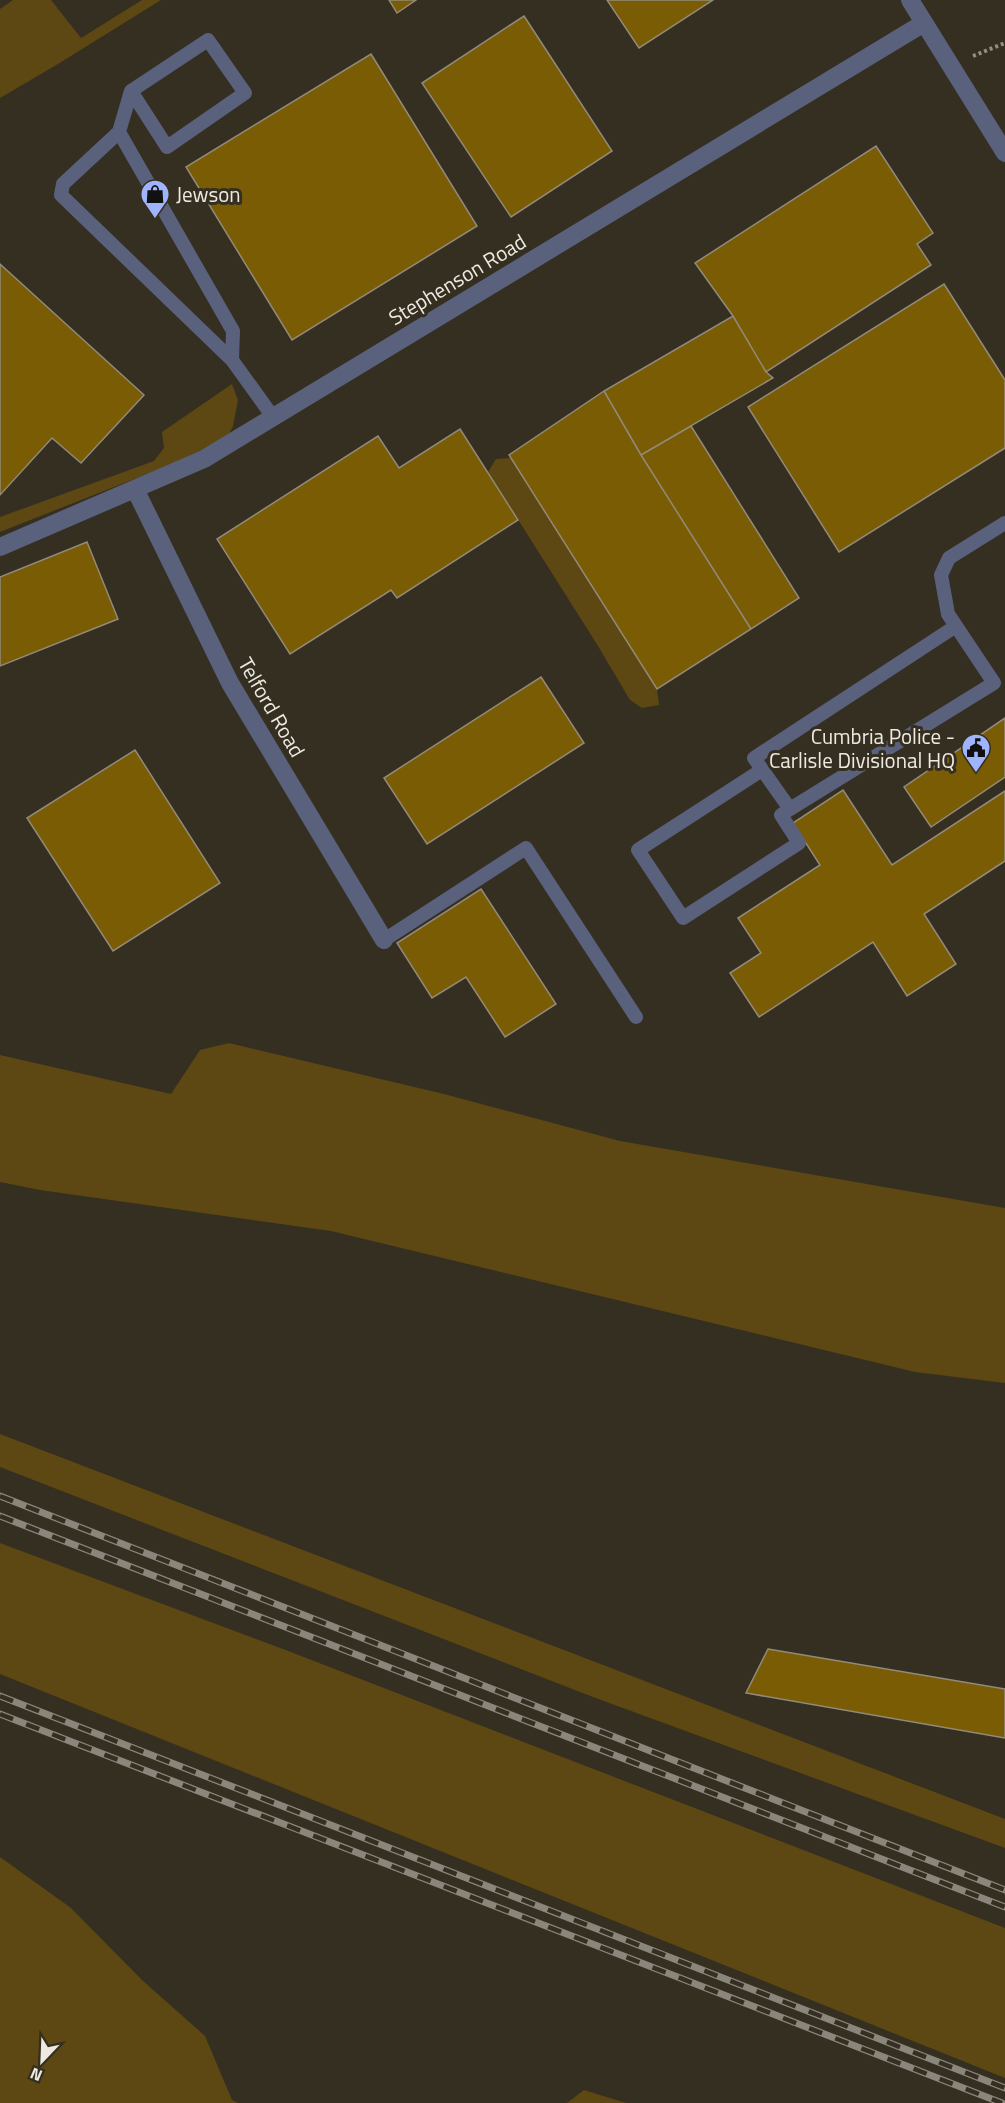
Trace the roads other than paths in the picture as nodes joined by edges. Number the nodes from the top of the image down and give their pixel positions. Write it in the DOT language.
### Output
graph roads {
  1 [pos="910,0"];
  2 [pos="924,23"];
  3 [pos="131,91"];
  4 [pos="119,132"];
  5 [pos="1005,153"];
  6 [pos="232,360"];
  7 [pos="273,417"];
  8 [pos="135,489"];
  9 [pos="1005,523"];
  10 [pos="0,547"];
  11 [pos="956,626"];
  12 [pos="762,770"];
  13 [pos="790,809"];
  14 [pos="384,940"];
  15 [pos="636,1017"];
  1 -- 2 [label="street"];
  2 -- 5 [label="street"];
  2 -- 7 [label="street, Stephenson Road"];
  3 -- 3 [label="lane"];
  3 -- 4 [label="lane"];
  4 -- 6 [label="lane"];
  4 -- 6 [label="lane"];
  6 -- 7 [label="lane"];
  7 -- 8 [label="street, Stephenson Road"];
  8 -- 10 [label="street, Stephenson Road"];
  8 -- 14 [label="street, Telford Road"];
  9 -- 11 [label="lane"];
  11 -- 12 [label="lane"];
  11 -- 13 [label="lane"];
  12 -- 13 [label="lane"];
  12 -- 13 [label="lane"];
  14 -- 15 [label="lane"];
}
